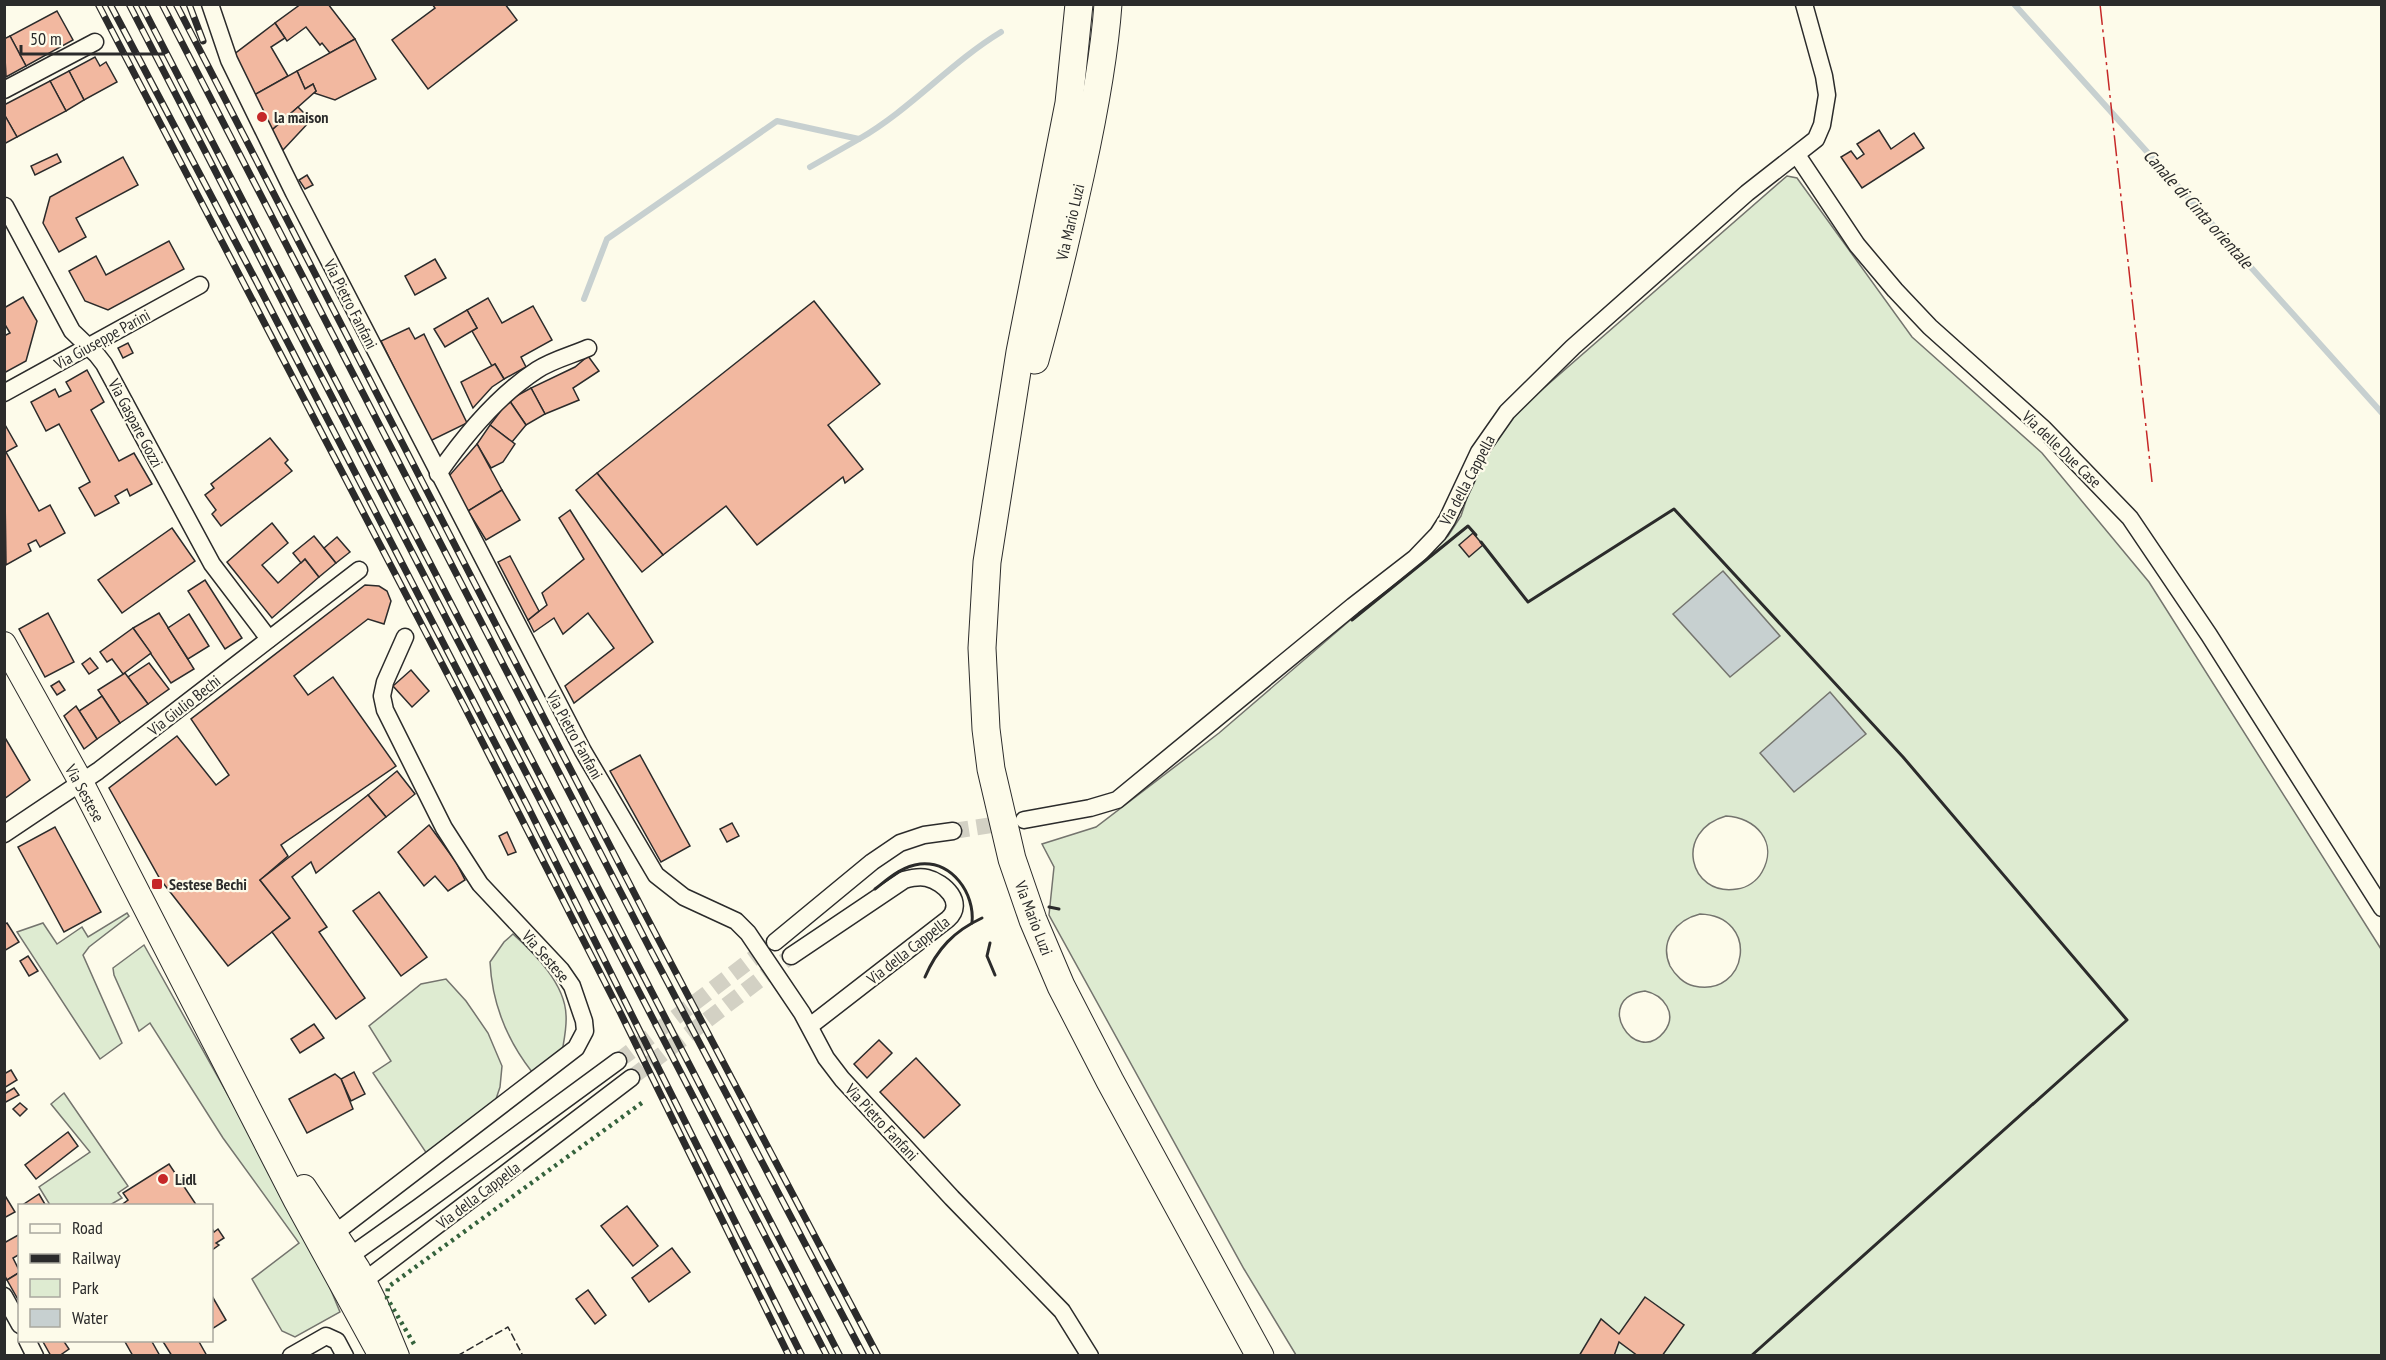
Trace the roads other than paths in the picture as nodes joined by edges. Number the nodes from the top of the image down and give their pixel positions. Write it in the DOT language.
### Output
graph roads {
  1 [pos="210,4"];
  2 [pos="1079,4"];
  3 [pos="1108,4"];
  4 [pos="1804,4"];
  5 [pos="95,42"];
  6 [pos="4,90"];
  7 [pos="1797,155"];
  8 [pos="5,206"];
  9 [pos="200,285"];
  10 [pos="87,347"];
  11 [pos="588,348"];
  12 [pos="4,393"];
  13 [pos="1008,435"];
  14 [pos="438,474"];
  15 [pos="359,570"];
  16 [pos="405,637"];
  17 [pos="269,639"];
  18 [pos="4,644"];
  19 [pos="81,784"];
  20 [pos="1024,820"];
  21 [pos="953,831"];
  22 [pos="4,834"];
  23 [pos="2382,908"];
  24 [pos="775,942"];
  25 [pos="791,956"];
  26 [pos="810,1026"];
  27 [pos="213,1039"];
  28 [pos="618,1061"];
  29 [pos="631,1078"];
  30 [pos="296,1201"];
  31 [pos="335,1233"];
  32 [pos="356,1269"];
  33 [pos="4,1296"];
  34 [pos="18,1321"];
  35 [pos="28,1342"];
  36 [pos="35,1356"];
  37 [pos="291,1356"];
  38 [pos="345,1356"];
  39 [pos="381,1356"];
  40 [pos="397,1356"];
  41 [pos="1090,1356"];
  42 [pos="1260,1356"];
  1 -- 14 [label="street, Via Pietro Fanfani"];
  2 -- 13 [label="main road, Via Mario Luzi"];
  3 -- 13 [label="main road, Via Mario Luzi"];
  4 -- 7 [label="street"];
  5 -- 6 [label="street"];
  7 -- 20 [label="street, Via della Cappella"];
  7 -- 23 [label="street, Via delle Due Case"];
  8 -- 10 [label="street, Via Gaspare Gozzi"];
  9 -- 10 [label="street, Via Giuseppe Parini"];
  10 -- 12 [label="street, Via Giuseppe Parini"];
  10 -- 17 [label="street, Via Gaspare Gozzi"];
  11 -- 14 [label="street"];
  13 -- 42 [label="main road, Via Mario Luzi"];
  14 -- 26 [label="street, Via Pietro Fanfani"];
  15 -- 17 [label="street, Via Giulio Bechi"];
  16 -- 31 [label="street, Via Sestese"];
  17 -- 19 [label="street, Via Giulio Bechi"];
  18 -- 19 [label="main road, Via Sestese"];
  19 -- 22 [label="street, Via Giulio Bechi"];
  19 -- 27 [label="main road, Via Sestese"];
  21 -- 24 [label="street"];
  25 -- 26 [label="street, Via della Cappella"];
  26 -- 41 [label="street, Via Pietro Fanfani"];
  27 -- 30 [label="main road, Via Sestese"];
  27 -- 31 [label="main road, Via Sestese"];
  28 -- 32 [label="street, Via della Cappella"];
  29 -- 32 [label="street, Via della Cappella"];
  30 -- 32 [label="street"];
  30 -- 39 [label="main road, Via Sestese"];
  31 -- 32 [label="main road, Via Sestese"];
  32 -- 39 [label="street"];
  32 -- 40 [label="main road, Via Sestese"];
  33 -- 34 [label="street"];
  35 -- 36 [label="street"];
  37 -- 38 [label="street"];
}
